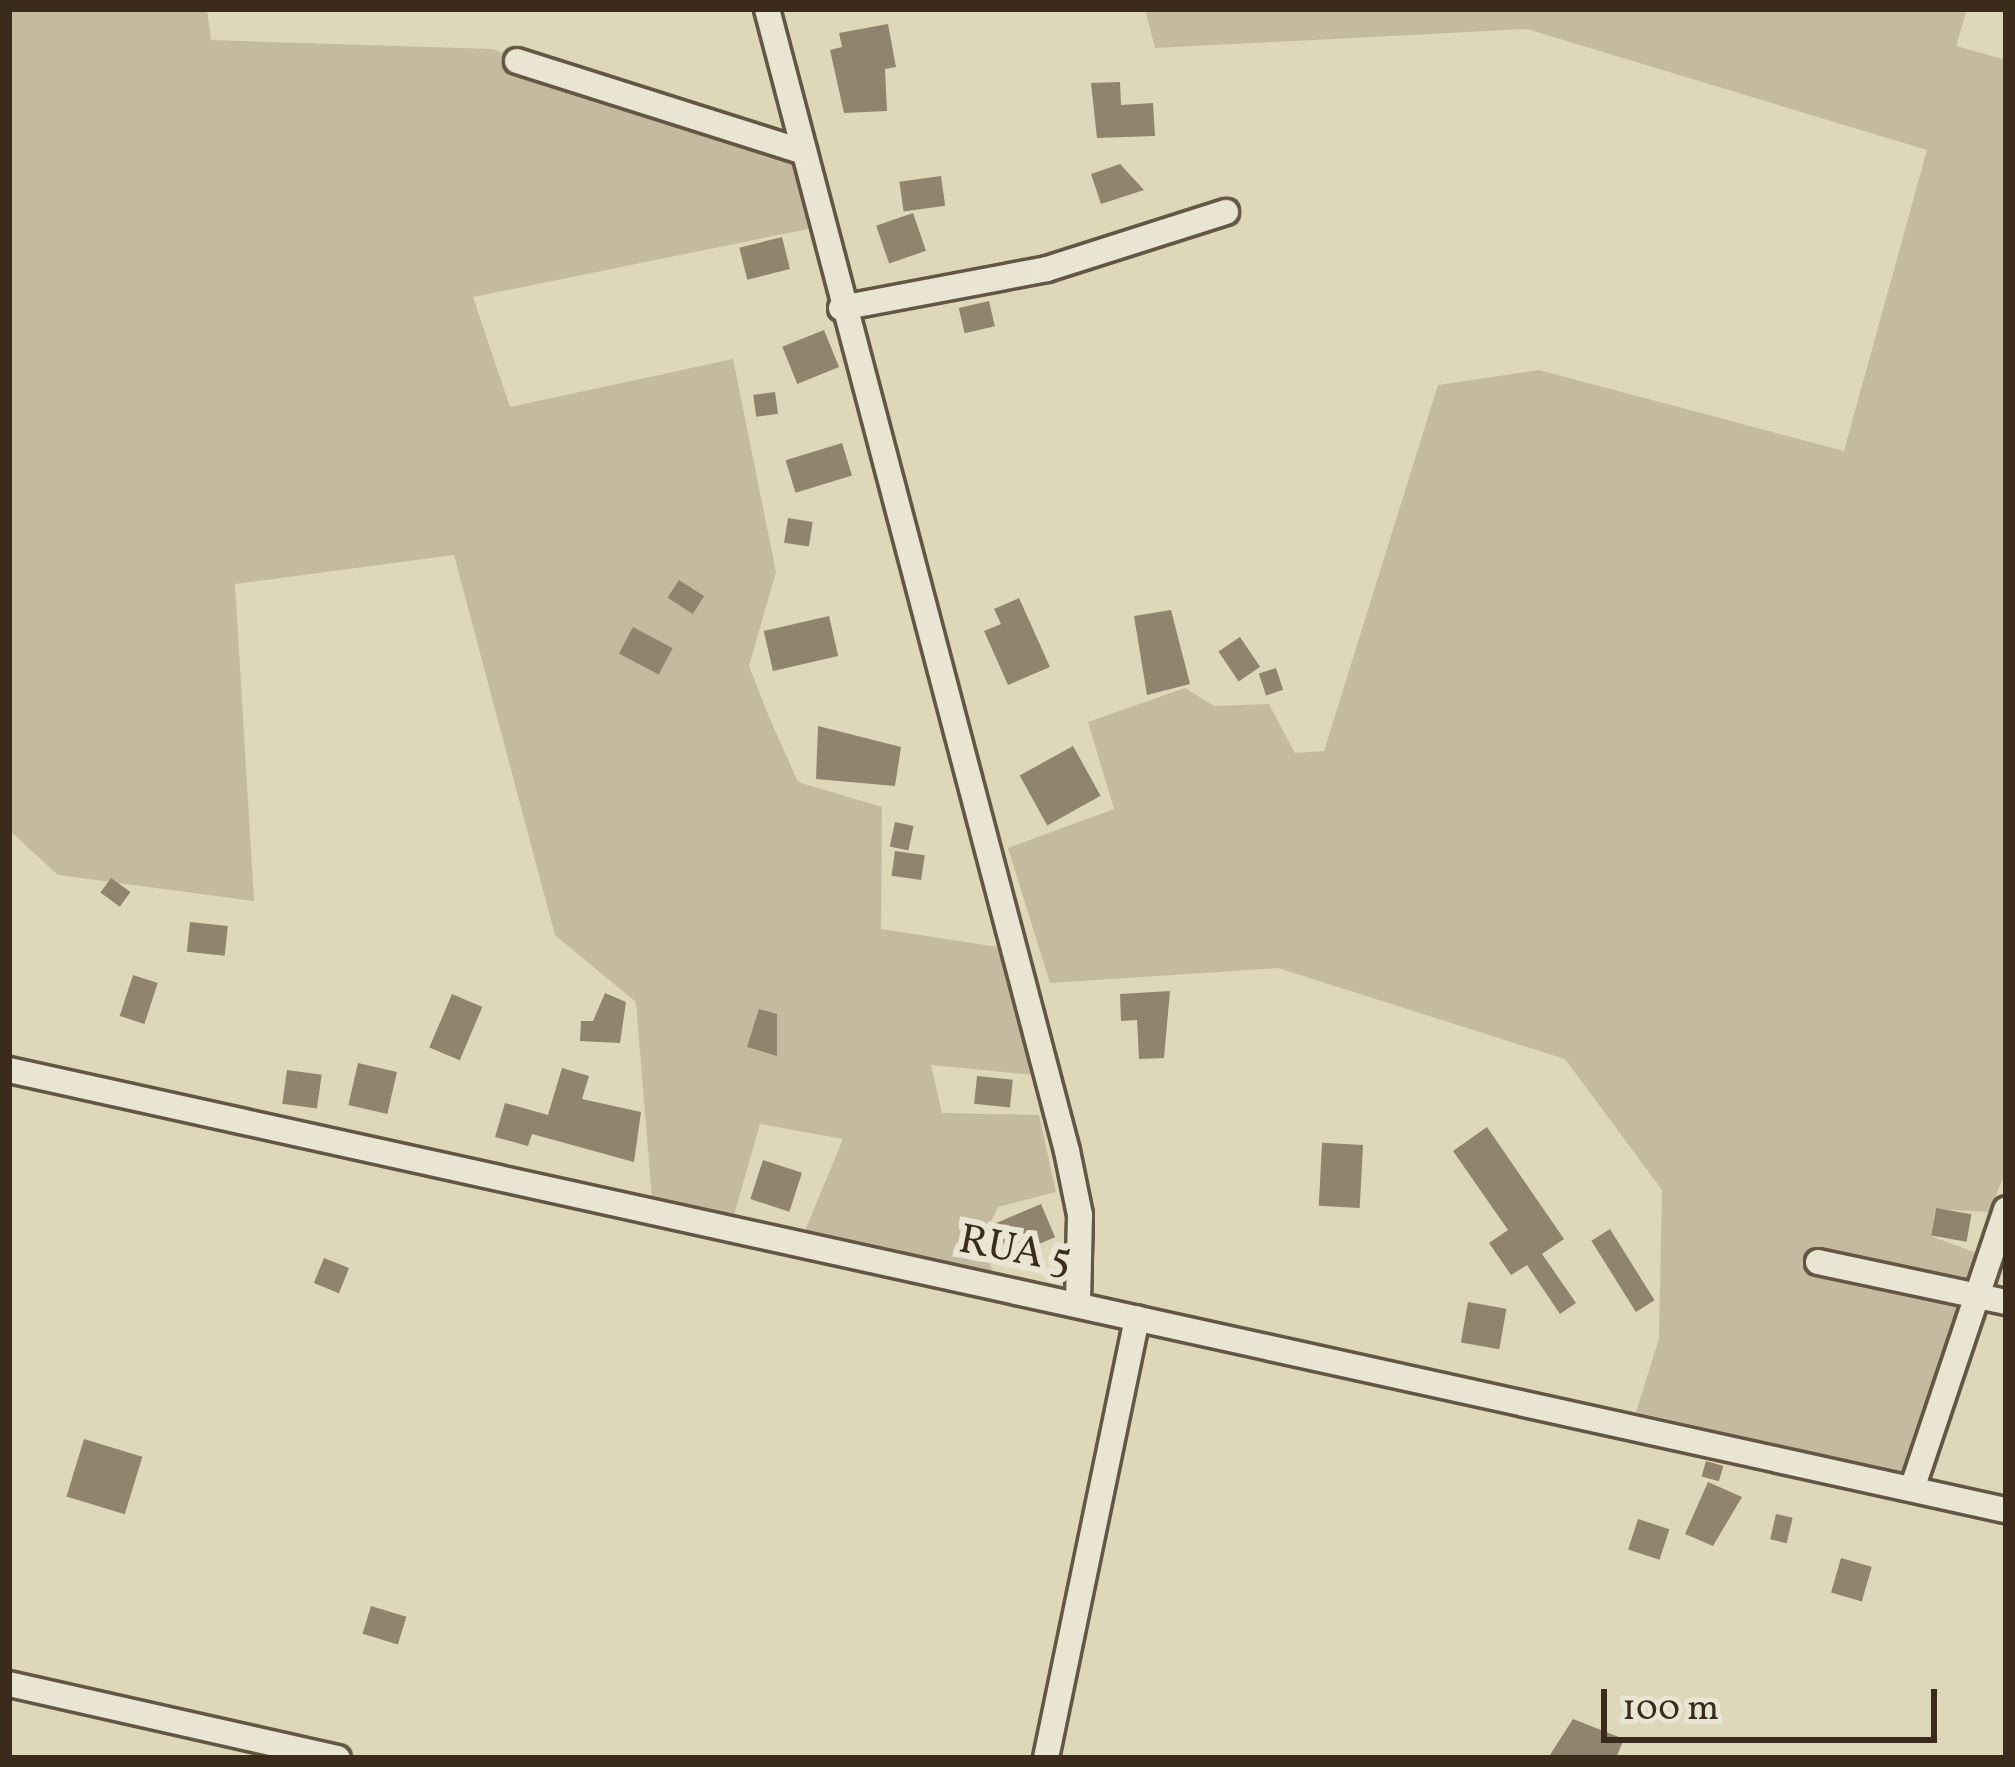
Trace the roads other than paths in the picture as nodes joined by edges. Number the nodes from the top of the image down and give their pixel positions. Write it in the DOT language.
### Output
graph roads {
  1 [pos="767,9"];
  2 [pos="517,61"];
  3 [pos="804,152"];
  4 [pos="1226,212"];
  5 [pos="842,308"];
  6 [pos="9,1070"];
  7 [pos="2006,1210"];
  8 [pos="1818,1262"];
  9 [pos="1980,1297"];
  10 [pos="2006,1302"];
  11 [pos="1078,1304"];
  12 [pos="1137,1318"];
  13 [pos="1912,1489"];
  14 [pos="2006,1510"];
  15 [pos="9,1684"];
  16 [pos="338,1758"];
  17 [pos="1046,1758"];
  1 -- 3 [label="street"];
  2 -- 3 [label="street"];
  3 -- 5 [label="street"];
  4 -- 5 [label="street"];
  5 -- 11 [label="street"];
  6 -- 11 [label="street, RUA 5"];
  7 -- 9 [label="street"];
  8 -- 9 [label="street"];
  9 -- 10 [label="street"];
  9 -- 13 [label="street"];
  11 -- 12 [label="street, RUA 5"];
  12 -- 13 [label="street, RUA 5"];
  12 -- 17 [label="street"];
  13 -- 14 [label="street, RUA 5"];
  15 -- 16 [label="street"];
}
